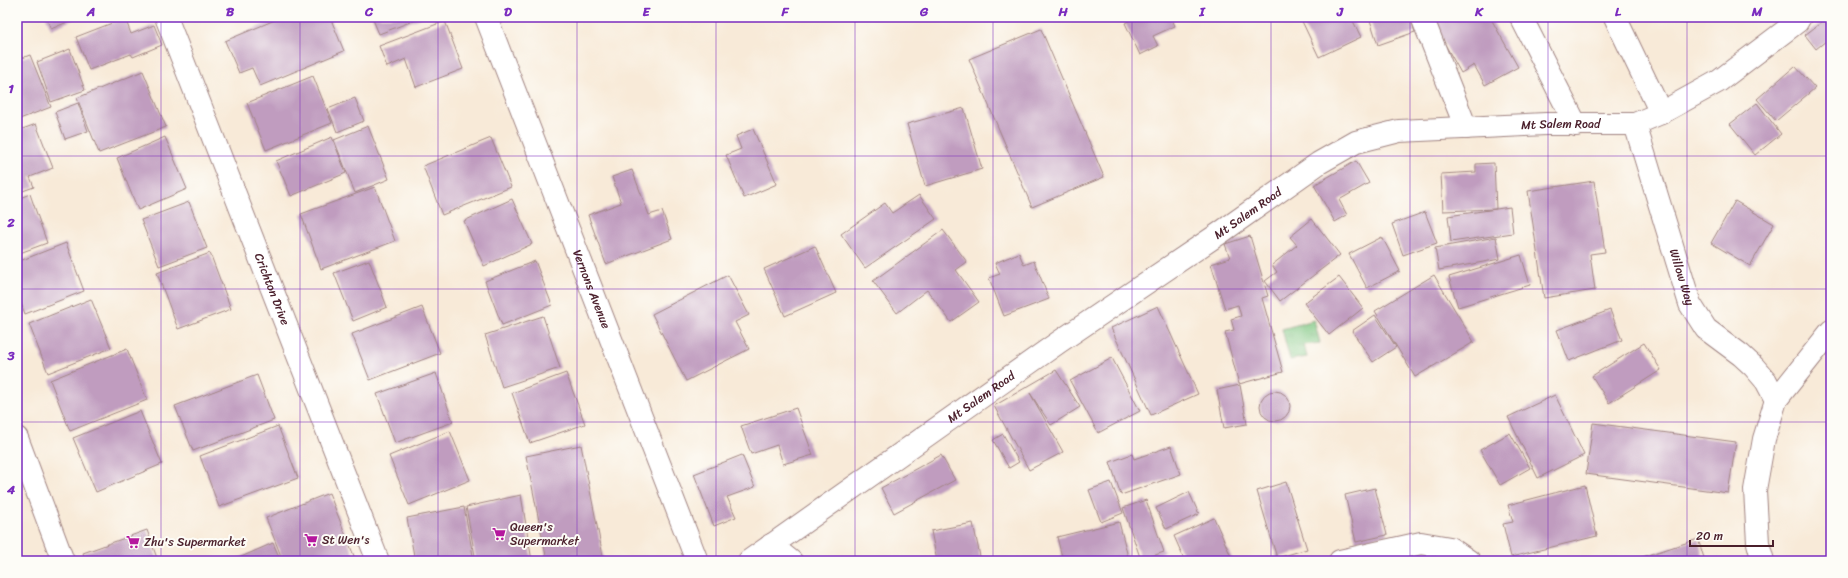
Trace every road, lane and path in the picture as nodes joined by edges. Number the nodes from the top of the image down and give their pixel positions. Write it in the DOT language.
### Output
graph roads {
  1 [pos="166,17"];
  2 [pos="486,17"];
  3 [pos="1422,17"];
  4 [pos="1521,17"];
  5 [pos="1615,17"];
  6 [pos="1800,17"];
  7 [pos="1662,113"];
  8 [pos="1635,124"];
  9 [pos="1576,125"];
  10 [pos="1466,128"];
  11 [pos="1831,331"];
  12 [pos="1776,400"];
  13 [pos="17,438"];
  14 [pos="771,544"];
  15 [pos="63,561"];
  16 [pos="378,561"];
  17 [pos="698,561"];
  18 [pos="749,561"];
  19 [pos="791,561"];
  20 [pos="1340,561"];
  21 [pos="1469,561"];
  22 [pos="1763,561"];
  1 -- 16 [label="street, Crichton Drive"];
  2 -- 17 [label="street, Vernons Avenue"];
  3 -- 10 [label="street"];
  4 -- 9 [label="street"];
  5 -- 7 [label="street"];
  6 -- 7 [label="street, Mt Salem Road"];
  7 -- 8 [label="street, Mt Salem Road"];
  8 -- 9 [label="street, Mt Salem Road"];
  8 -- 12 [label="street, Willow Way"];
  9 -- 10 [label="street, Mt Salem Road"];
  10 -- 14 [label="street, Mt Salem Road"];
  11 -- 12 [label="street"];
  12 -- 22 [label="street"];
  13 -- 15 [label="street"];
  14 -- 18 [label="street, Mt Salem Road"];
  14 -- 19 [label="street"];
  20 -- 21 [label="street"];
}
